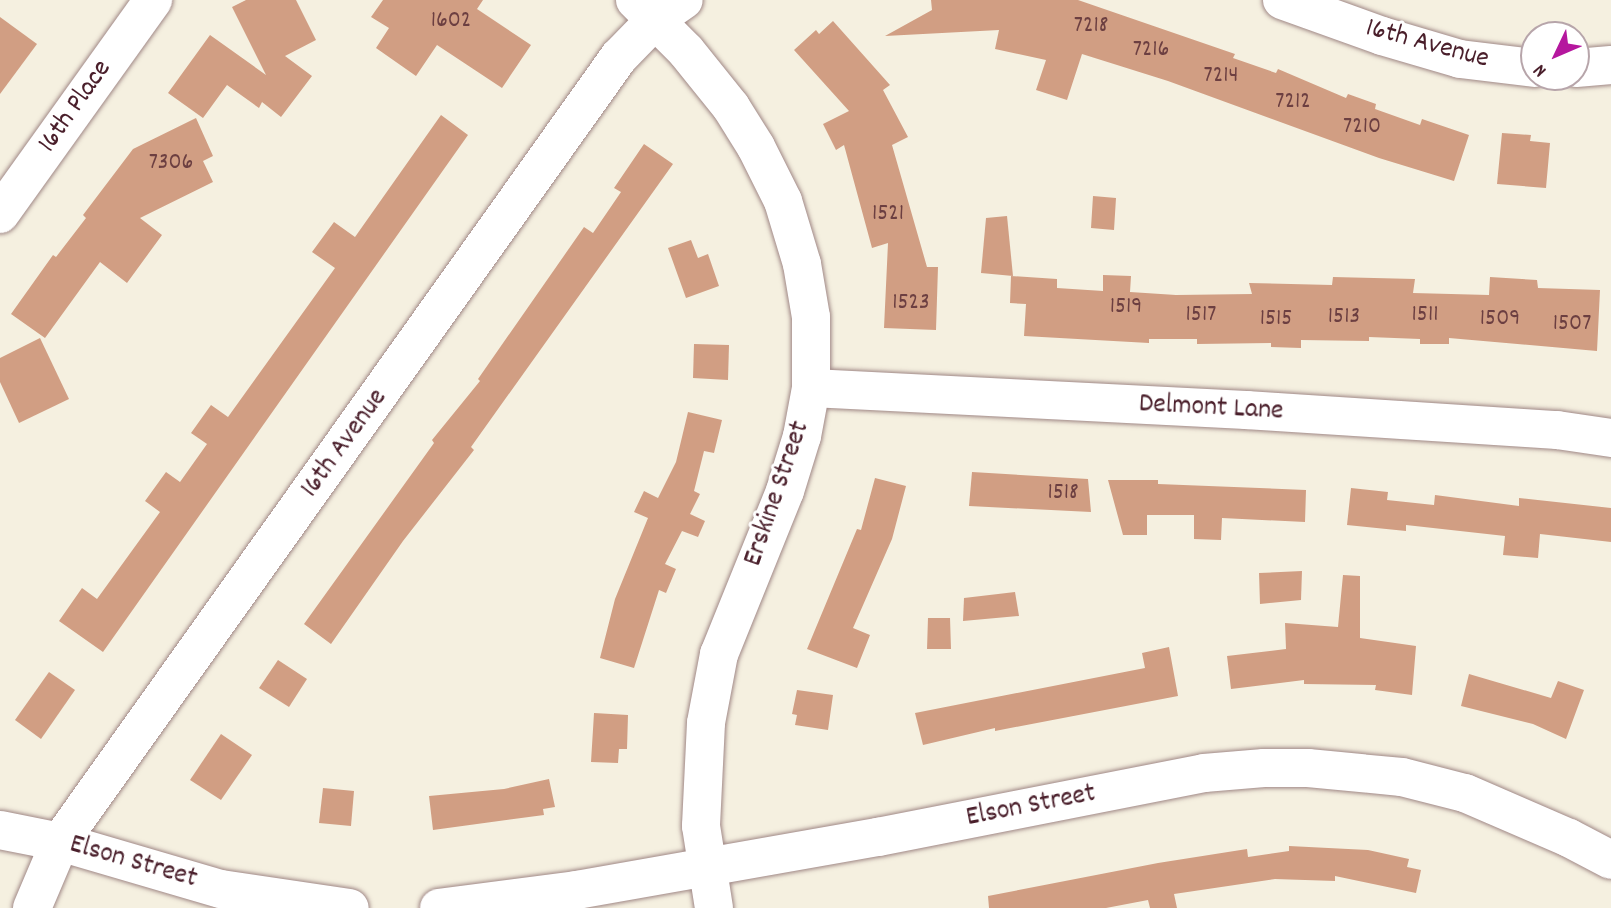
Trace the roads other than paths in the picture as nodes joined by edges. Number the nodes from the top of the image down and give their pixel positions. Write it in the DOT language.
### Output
graph roads {
  1 [pos="153,0"];
  2 [pos="1282,0"];
  3 [pos="658,7"];
  4 [pos="1611,65"];
  5 [pos="1520,66"];
  6 [pos="1590,67"];
  7 [pos="0,214"];
  8 [pos="811,388"];
  9 [pos="1611,438"];
  10 [pos="0,830"];
  11 [pos="60,842"];
  12 [pos="1611,860"];
  13 [pos="706,867"];
  14 [pos="32,908"];
  15 [pos="350,908"];
  16 [pos="439,908"];
  17 [pos="714,908"];
  1 -- 7 [label="street, 16th Place"];
  2 -- 5 [label="street, 16th Avenue"];
  3 -- 8 [label="street, Erskine Street"];
  3 -- 11 [label="street, 16th Avenue"];
  4 -- 6 [label="street"];
  8 -- 9 [label="street, Delmont Lane"];
  8 -- 13 [label="street, Erskine Street"];
  10 -- 11 [label="street, Elson Street"];
  11 -- 14 [label="street, 16th Avenue"];
  11 -- 15 [label="street, Elson Street"];
  12 -- 13 [label="street, Elson Street"];
  13 -- 16 [label="street, Elson Street"];
  13 -- 17 [label="street, Erskine Street"];
}
